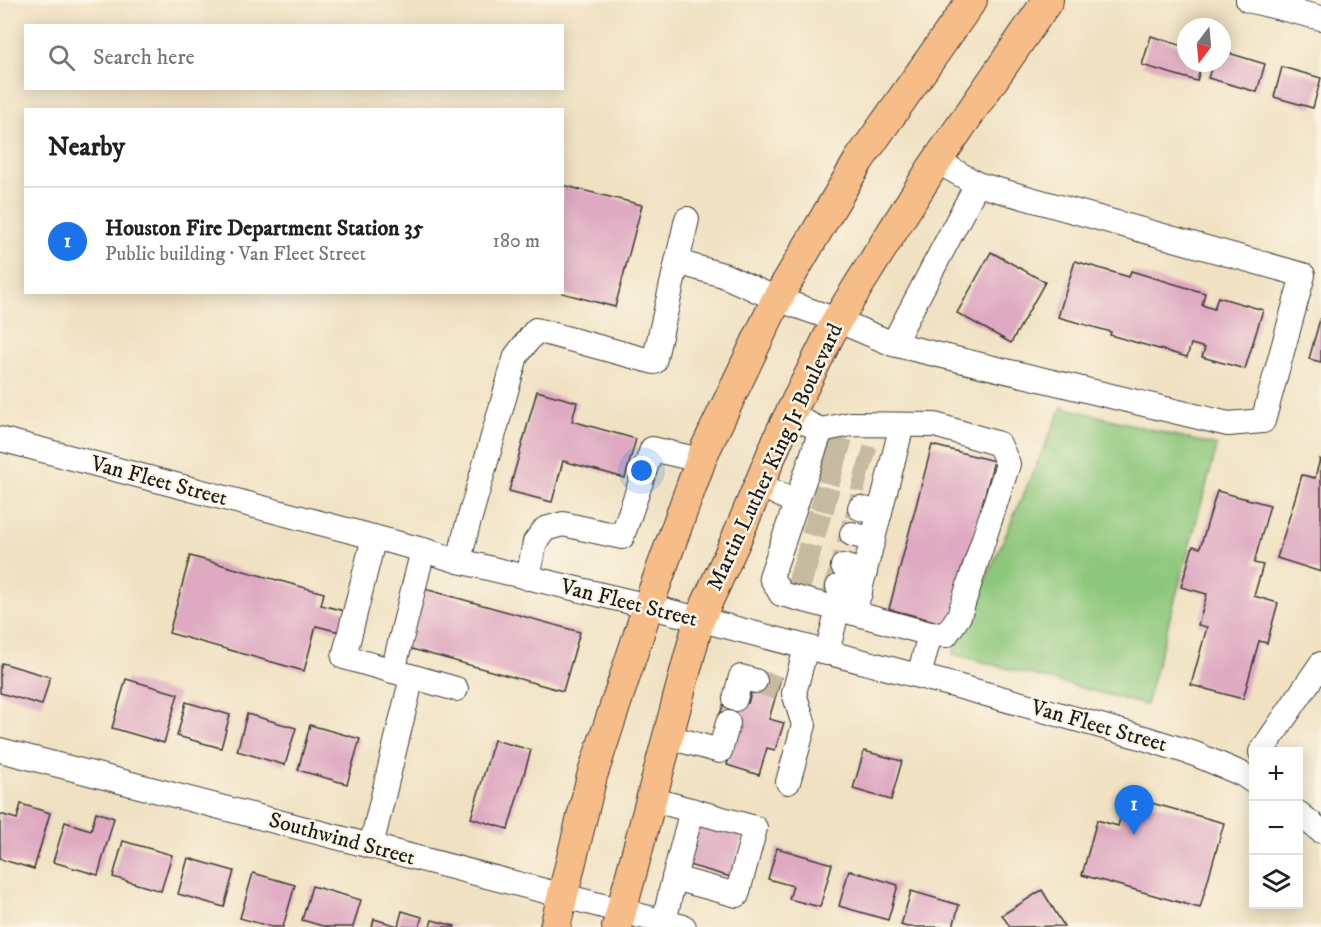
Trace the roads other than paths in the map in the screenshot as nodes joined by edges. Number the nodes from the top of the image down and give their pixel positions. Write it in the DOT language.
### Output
graph roads {
  1 [pos="972,0"];
  2 [pos="1048,0"];
  3 [pos="1248,0"];
  4 [pos="1321,18"];
  5 [pos="937,161"];
  6 [pos="977,184"];
  7 [pos="687,219"];
  8 [pos="677,262"];
  9 [pos="1312,277"];
  10 [pos="777,299"];
  11 [pos="837,320"];
  12 [pos="893,344"];
  13 [pos="790,415"];
  14 [pos="902,424"];
  15 [pos="0,439"];
  16 [pos="818,451"];
  17 [pos="700,460"];
  18 [pos="759,484"];
  19 [pos="801,506"];
  20 [pos="374,537"];
  21 [pos="423,550"];
  22 [pos="459,561"];
  23 [pos="528,578"];
  24 [pos="850,590"];
  25 [pos="648,606"];
  26 [pos="699,620"];
  27 [pos="930,634"];
  28 [pos="816,650"];
  29 [pos="1321,664"];
  30 [pos="403,674"];
  31 [pos="919,676"];
  32 [pos="755,681"];
  33 [pos="456,688"];
  34 [pos="735,699"];
  35 [pos="728,723"];
  36 [pos="669,737"];
  37 [pos="1264,747"];
  38 [pos="0,750"];
  39 [pos="1249,772"];
  40 [pos="788,782"];
  41 [pos="651,799"];
  42 [pos="692,810"];
  43 [pos="371,846"];
  44 [pos="674,878"];
  45 [pos="563,896"];
  46 [pos="619,919"];
  47 [pos="674,924"];
  48 [pos="555,927"];
  1 -- 10 [label="main road"];
  2 -- 5 [label="main road, Martin Luther King Jr Boulevard"];
  3 -- 4 [label="street"];
  5 -- 6 [label="street"];
  5 -- 11 [label="main road, Martin Luther King Jr Boulevard"];
  6 -- 9 [label="street"];
  6 -- 12 [label="street"];
  7 -- 8 [label="street"];
  8 -- 10 [label="street"];
  8 -- 22 [label="street"];
  9 -- 12 [label="street"];
  10 -- 11 [label="street"];
  10 -- 17 [label="main road"];
  11 -- 12 [label="street"];
  11 -- 13 [label="main road, Martin Luther King Jr Boulevard"];
  13 -- 16 [label="street"];
  13 -- 18 [label="main road, Martin Luther King Jr Boulevard"];
  14 -- 16 [label="street"];
  14 -- 24 [label="street"];
  14 -- 27 [label="street"];
  15 -- 20 [label="street, Van Fleet Street"];
  16 -- 19 [label="street"];
  17 -- 23 [label="street"];
  17 -- 25 [label="main road"];
  18 -- 19 [label="street"];
  18 -- 26 [label="main road, Martin Luther King Jr Boulevard"];
  19 -- 24 [label="street"];
  20 -- 21 [label="street, Van Fleet Street"];
  20 -- 30 [label="street"];
  21 -- 22 [label="street, Van Fleet Street"];
  21 -- 30 [label="street"];
  22 -- 23 [label="street, Van Fleet Street"];
  23 -- 25 [label="street, Van Fleet Street"];
  24 -- 27 [label="street"];
  24 -- 28 [label="street"];
  25 -- 26 [label="street, Van Fleet Street"];
  25 -- 45 [label="main road"];
  26 -- 28 [label="street, Van Fleet Street"];
  26 -- 36 [label="main road, Martin Luther King Jr Boulevard"];
  27 -- 31 [label="street"];
  28 -- 31 [label="street, Van Fleet Street"];
  28 -- 40 [label="street"];
  29 -- 37 [label="street"];
  30 -- 33 [label="street"];
  30 -- 43 [label="street"];
  31 -- 39 [label="street, Van Fleet Street"];
  32 -- 34 [label="street"];
  35 -- 36 [label="street"];
  36 -- 41 [label="main road, Martin Luther King Jr Boulevard"];
  38 -- 43 [label="street, Southwind Street"];
  41 -- 42 [label="street"];
  41 -- 46 [label="main road, Martin Luther King Jr Boulevard"];
  42 -- 44 [label="street"];
  42 -- 44 [label="street"];
  43 -- 45 [label="street, Southwind Street"];
  44 -- 47 [label="street"];
  45 -- 46 [label="street, Southwind Street"];
  45 -- 48 [label="main road"];
  46 -- 47 [label="street, Southwind Street"];
}
